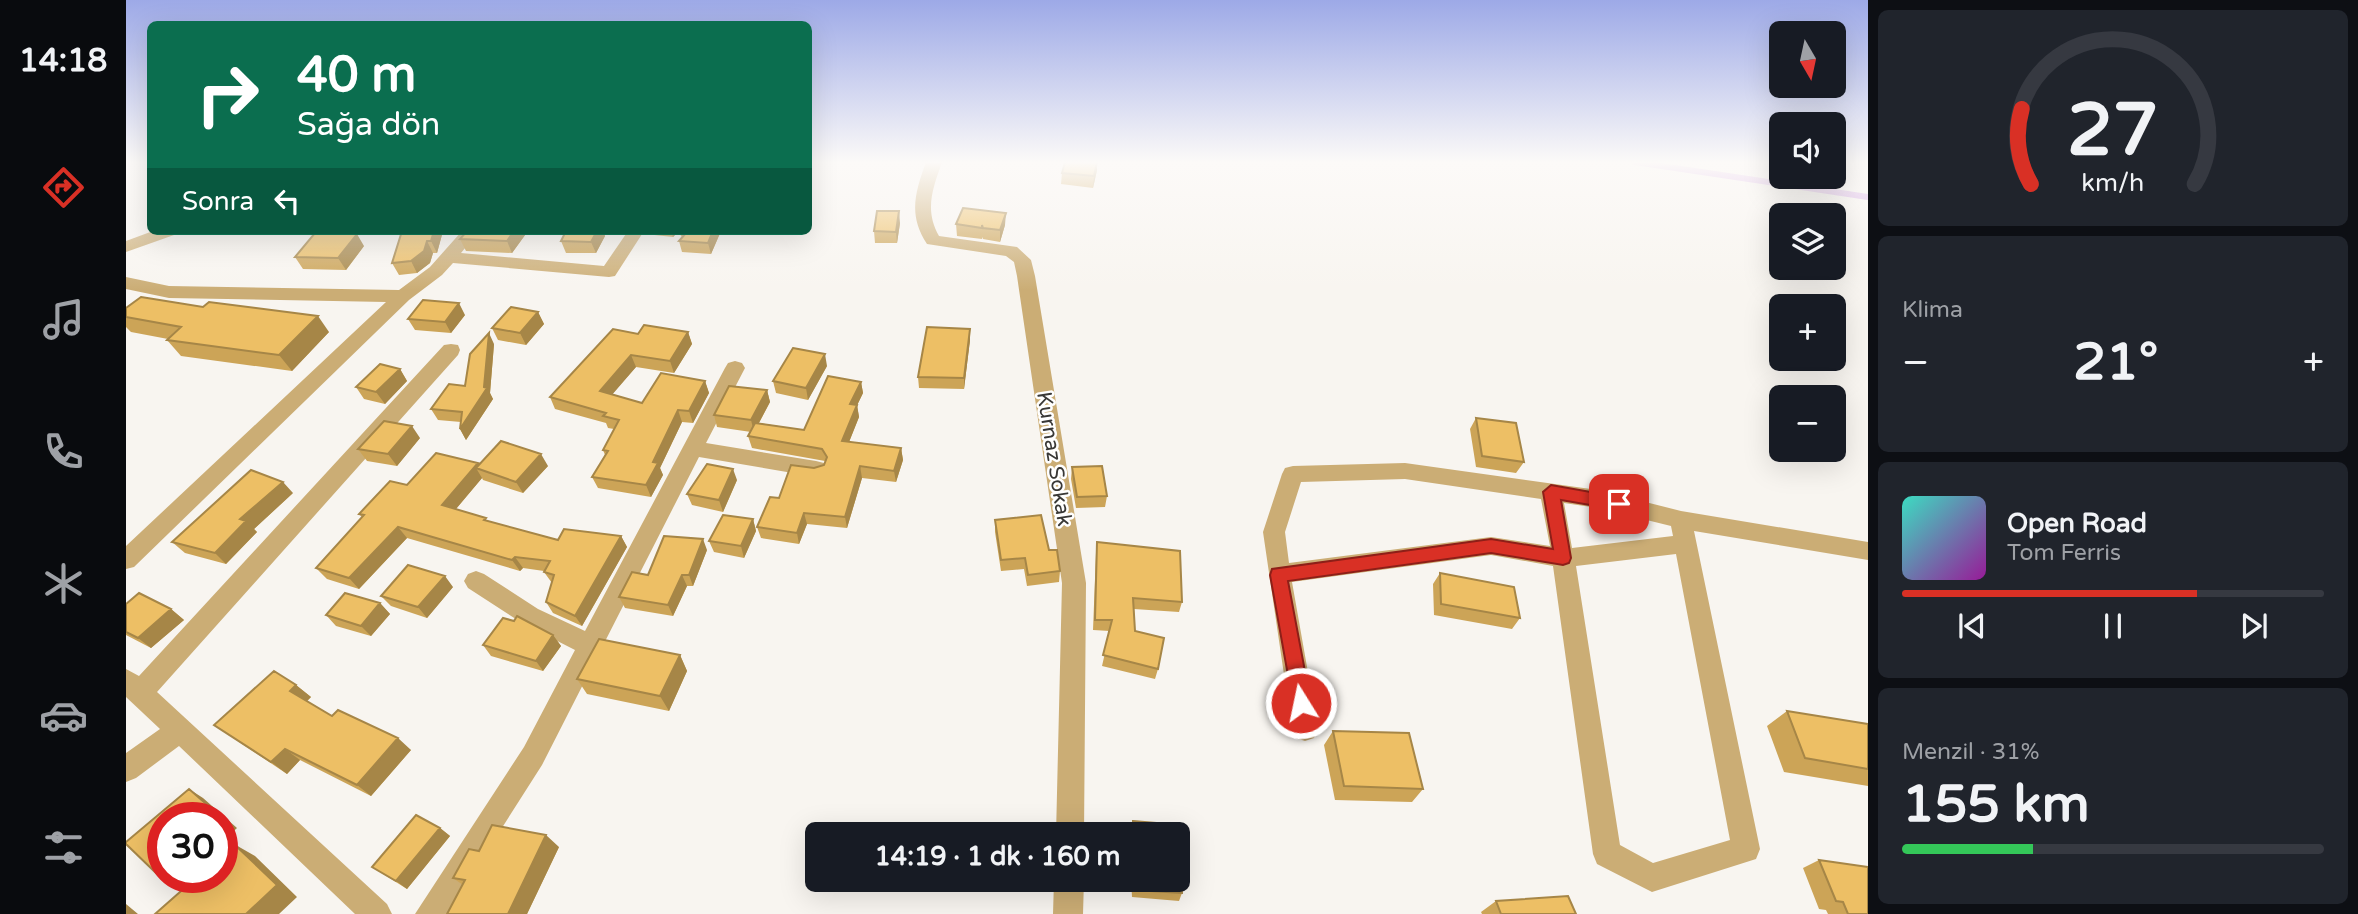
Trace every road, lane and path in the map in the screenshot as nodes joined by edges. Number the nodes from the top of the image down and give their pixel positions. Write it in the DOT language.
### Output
graph roads {
  1 [pos="921,205"];
  2 [pos="158,235"];
  3 [pos="467,235"];
  4 [pos="633,235"];
  5 [pos="126,247"];
  6 [pos="448,257"];
  7 [pos="126,284"];
  8 [pos="403,296"];
  9 [pos="451,350"];
  10 [pos="735,368"];
  11 [pos="695,449"];
  12 [pos="816,469"];
  13 [pos="1551,492"];
  14 [pos="1681,520"];
  15 [pos="1686,544"];
  16 [pos="1868,551"];
  17 [pos="1563,558"];
  18 [pos="126,560"];
  19 [pos="1279,575"];
  20 [pos="475,581"];
  21 [pos="591,646"];
  22 [pos="133,686"];
  23 [pos="181,729"];
  24 [pos="1306,729"];
  25 [pos="126,769"];
  26 [pos="1070,822"];
  27 [pos="1069,892"];
  28 [pos="376,913"];
  29 [pos="430,914"];
  30 [pos="1068,914"];
  1 -- 26 [label="street, Kurnaz Sokak"];
  2 -- 5 [label="street"];
  3 -- 6 [label="street"];
  4 -- 6 [label="street"];
  6 -- 8 [label="street"];
  7 -- 8 [label="street"];
  8 -- 18 [label="street"];
  9 -- 22 [label="street"];
  10 -- 11 [label="street"];
  11 -- 12 [label="street"];
  11 -- 21 [label="street"];
  13 -- 14 [label="street"];
  13 -- 17 [label="street"];
  13 -- 19 [label="street"];
  14 -- 15 [label="street"];
  14 -- 16 [label="street"];
  15 -- 17 [label="street"];
  15 -- 17 [label="street"];
  17 -- 19 [label="street"];
  19 -- 24 [label="street"];
  20 -- 21 [label="street"];
  21 -- 29 [label="street"];
  22 -- 23 [label="street"];
  23 -- 25 [label="street"];
  23 -- 28 [label="street"];
  27 -- 30 [label="street"];
}
